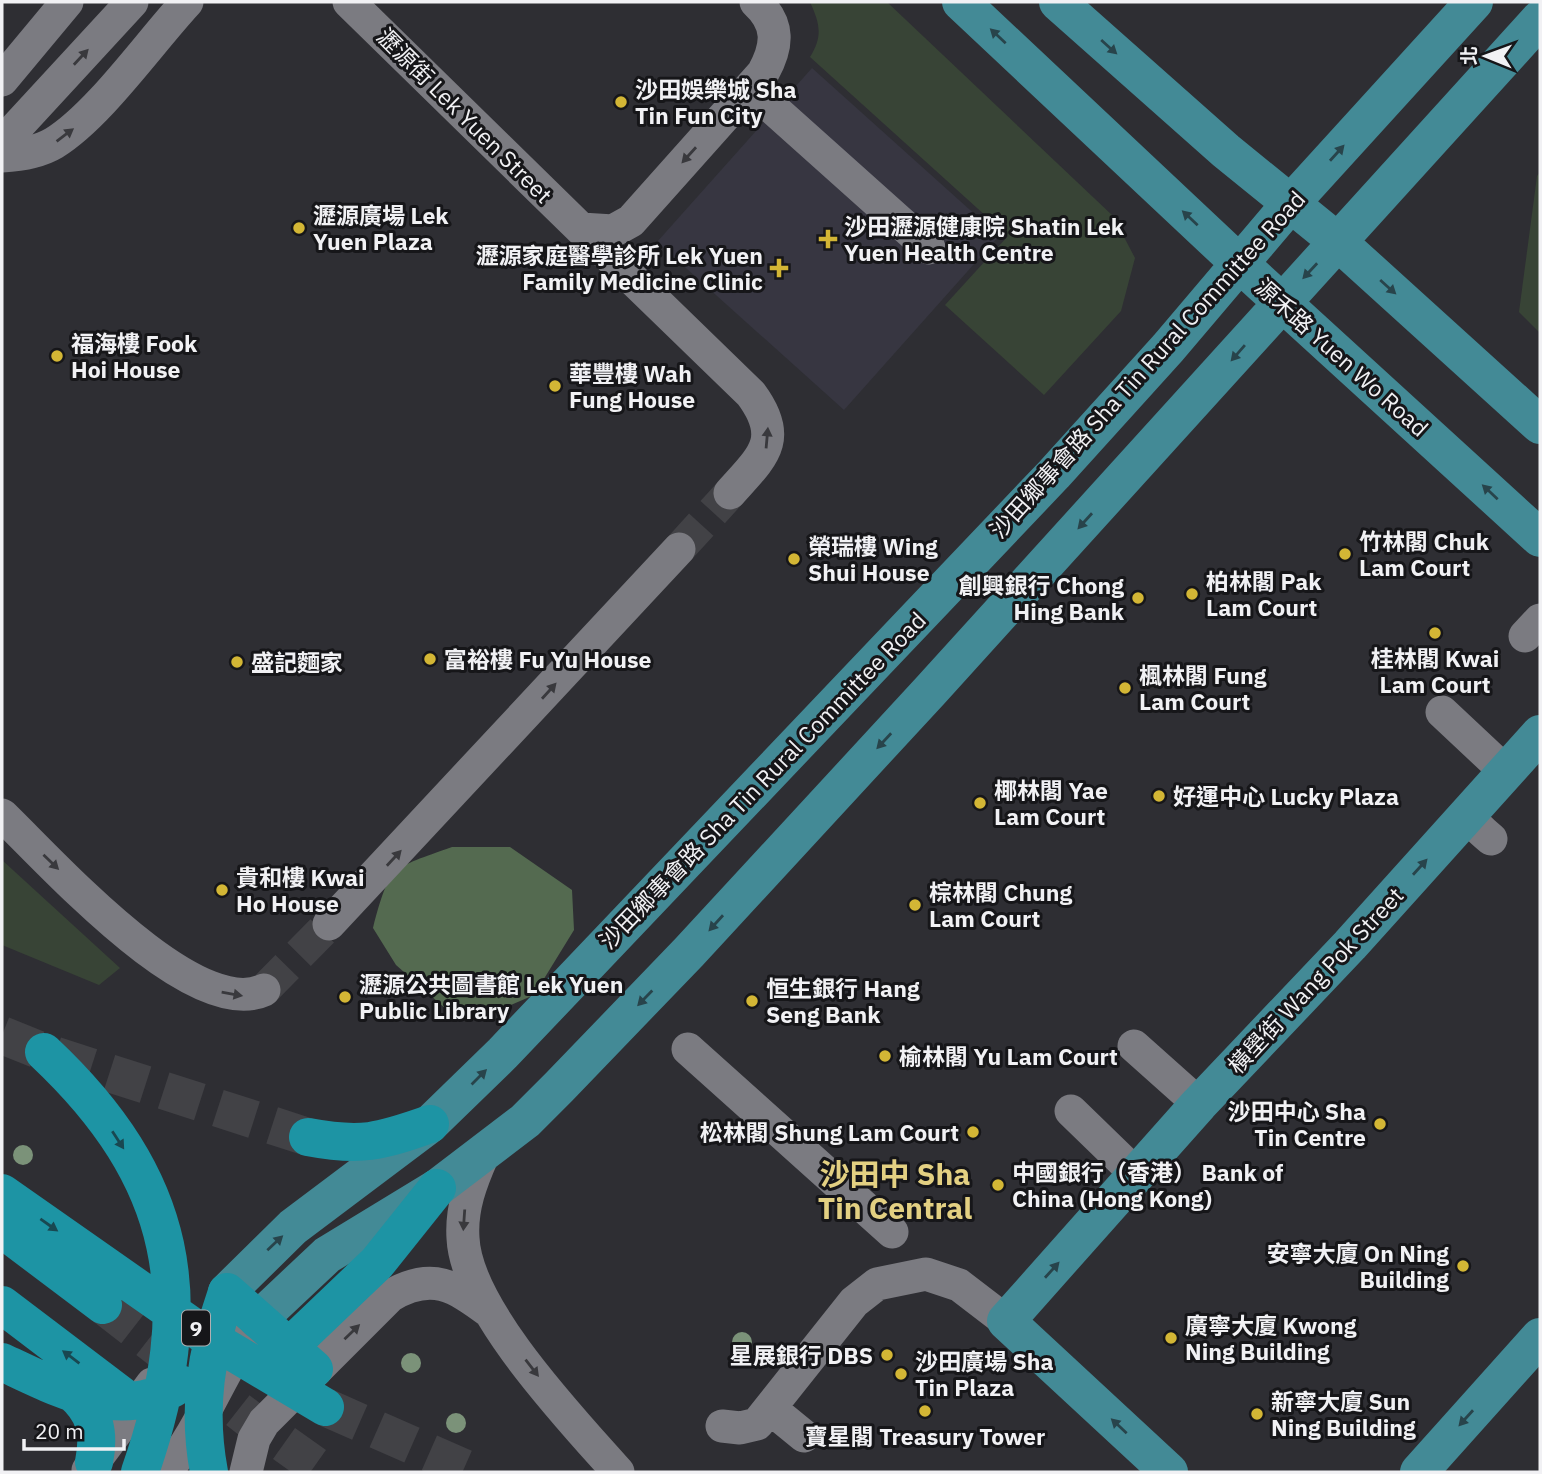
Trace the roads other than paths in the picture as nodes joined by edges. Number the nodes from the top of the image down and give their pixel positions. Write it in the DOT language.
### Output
graph roads {
  1 [pos="67,2"];
  2 [pos="132,2"];
  3 [pos="187,2"];
  4 [pos="349,2"];
  5 [pos="756,2"];
  6 [pos="961,2"];
  7 [pos="1058,2"];
  8 [pos="1474,2"];
  9 [pos="1540,19"];
  10 [pos="2,80"];
  11 [pos="750,88"];
  12 [pos="2,143"];
  13 [pos="2,156"];
  14 [pos="1291,203"];
  15 [pos="581,229"];
  16 [pos="1338,242"];
  17 [pos="929,248"];
  18 [pos="1240,264"];
  19 [pos="1282,301"];
  20 [pos="1540,425"];
  21 [pos="730,493"];
  22 [pos="1540,538"];
  23 [pos="679,549"];
  24 [pos="1442,712"];
  25 [pos="1540,734"];
  26 [pos="1496,782"];
  27 [pos="2,814"];
  28 [pos="1491,839"];
  29 [pos="329,924"];
  30 [pos="264,990"];
  31 [pos="1134,1046"];
  32 [pos="688,1049"];
  33 [pos="44,1052"];
  34 [pos="1199,1104"];
  35 [pos="1071,1111"];
  36 [pos="430,1124"];
  37 [pos="308,1137"];
  38 [pos="483,1155"];
  39 [pos="1138,1176"];
  40 [pos="437,1188"];
  41 [pos="2,1193"];
  42 [pos="2,1229"];
  43 [pos="892,1232"];
  44 [pos="228,1292"];
  45 [pos="103,1304"];
  46 [pos="2,1305"];
  47 [pos="492,1313"];
  48 [pos="258,1320"];
  49 [pos="1006,1321"];
  50 [pos="1540,1337"];
  51 [pos="302,1358"];
  52 [pos="2,1362"];
  53 [pos="206,1366"];
  54 [pos="156,1387"];
  55 [pos="72,1392"];
  56 [pos="325,1407"];
  57 [pos="771,1409"];
  58 [pos="202,1418"];
  59 [pos="722,1426"];
  60 [pos="804,1436"];
  61 [pos="1421,1465"];
  62 [pos="91,1467"];
  63 [pos="140,1472"];
  64 [pos="166,1472"];
  65 [pos="209,1472"];
  66 [pos="222,1472"];
  67 [pos="246,1472"];
  68 [pos="618,1472"];
  69 [pos="1169,1472"];
  1 -- 10 [label="street"];
  12 -- 2 [label="street, one-way"];
  13 -- 3 [label="street, one-way"];
  4 -- 15 [label="street, 瀝源街 Lek Yuen Street"];
  5 -- 11 [label="street"];
  18 -- 6 [label="main road, 源禾路 Yuen Wo Road, one-way"];
  7 -- 14 [label="main road, one-way"];
  14 -- 8 [label="main road, 沙田鄉事會路 Sha Tin Rural Committee Road, one-way"];
  9 -- 16 [label="main road"];
  11 -- 15 [label="street, one-way"];
  11 -- 17 [label="street"];
  14 -- 16 [label="main road"];
  14 -- 18 [label="main road, 沙田鄉事會路 Sha Tin Rural Committee Road"];
  21 -- 15 [label="street, 瀝源街 Lek Yuen Street, one-way"];
  16 -- 19 [label="main road, one-way"];
  16 -- 20 [label="main road, one-way"];
  18 -- 19 [label="main road, 源禾路 Yuen Wo Road"];
  36 -- 18 [label="main road, 沙田鄉事會路 Sha Tin Rural Committee Road, one-way"];
  22 -- 19 [label="main road, 源禾路 Yuen Wo Road, one-way"];
  19 -- 38 [label="main road, one-way"];
  29 -- 23 [label="street, one-way"];
  24 -- 26 [label="street"];
  25 -- 26 [label="main road, 橫壆街 Wang Pok Street"];
  26 -- 28 [label="street"];
  34 -- 26 [label="main road, 橫壆街 Wang Pok Street, one-way"];
  27 -- 30 [label="street, one-way"];
  31 -- 34 [label="street"];
  32 -- 43 [label="street"];
  33 -- 54 [label="highway, one-way"];
  34 -- 39 [label="main road, 橫壆街 Wang Pok Street"];
  35 -- 39 [label="street"];
  36 -- 37 [label="highway"];
  44 -- 36 [label="main road, 沙田鄉事會路 Sha Tin Rural Committee Road, one-way"];
  38 -- 40 [label="main road"];
  38 -- 47 [label="street, one-way"];
  49 -- 39 [label="main road, 橫壆街 Wang Pok Street, one-way"];
  40 -- 48 [label="main road"];
  40 -- 51 [label="highway"];
  41 -- 56 [label="highway, 9, one-way"];
  42 -- 45 [label="highway"];
  44 -- 48 [label="highway"];
  44 -- 53 [label="highway"];
  44 -- 54 [label="street, 沙田鄉事會路 Sha Tin Rural Committee Road"];
  66 -- 46 [label="highway, one-way"];
  51 -- 47 [label="street, one-way"];
  47 -- 68 [label="street, one-way"];
  48 -- 51 [label="highway"];
  48 -- 53 [label="highway"];
  48 -- 58 [label="street"];
  49 -- 57 [label="street"];
  69 -- 49 [label="main road, one-way"];
  50 -- 61 [label="main road, one-way"];
  51 -- 67 [label="street"];
  52 -- 55 [label="highway"];
  53 -- 54 [label="highway"];
  53 -- 58 [label="highway"];
  54 -- 55 [label="highway"];
  54 -- 62 [label="street, 沙田鄉事會路 Sha Tin Rural Committee Road"];
  54 -- 63 [label="highway"];
  55 -- 62 [label="highway"];
  57 -- 59 [label="street"];
  57 -- 60 [label="street"];
  58 -- 64 [label="street"];
  58 -- 65 [label="highway"];
}
